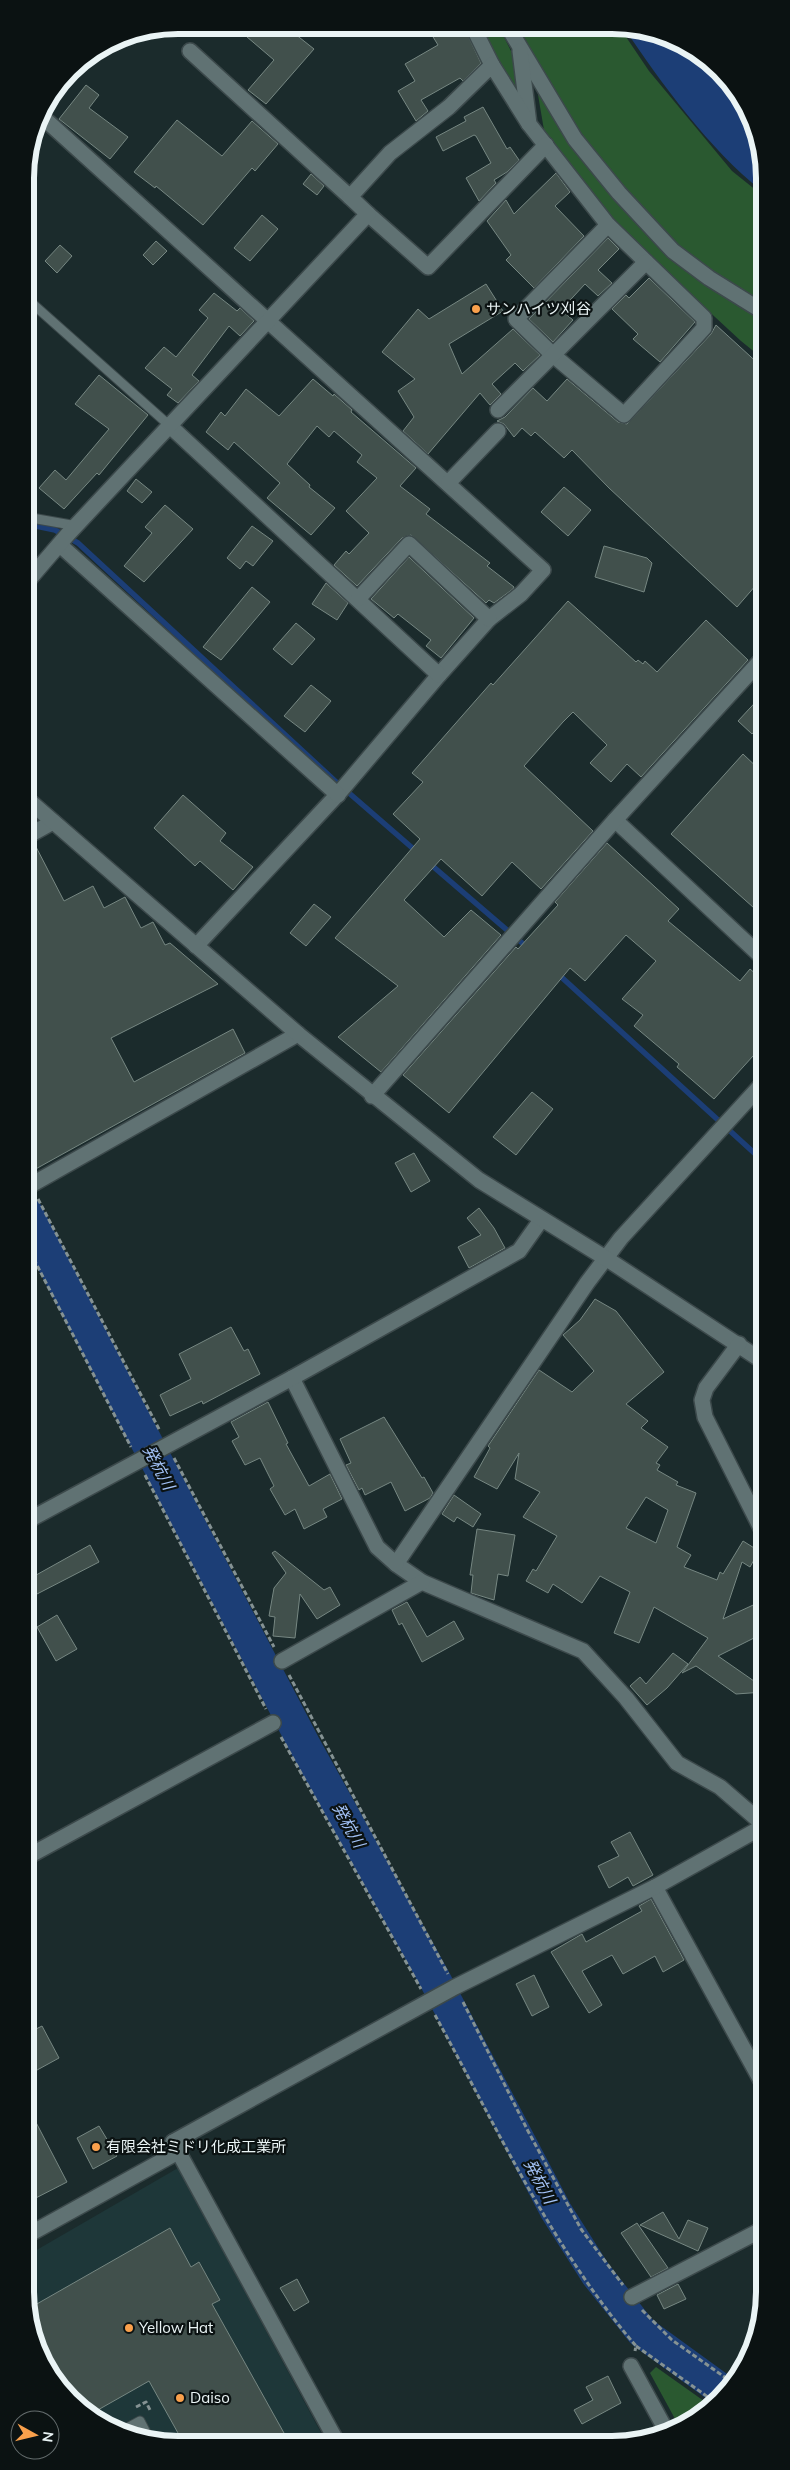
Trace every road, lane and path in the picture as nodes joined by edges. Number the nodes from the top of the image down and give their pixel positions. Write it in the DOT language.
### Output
graph roads {
  1 [pos="476,34"];
  2 [pos="512,34"];
  3 [pos="190,51"];
  4 [pos="520,51"];
  5 [pos="492,65"];
  6 [pos="48,122"];
  7 [pos="529,124"];
  8 [pos="546,145"];
  9 [pos="350,196"];
  10 [pos="368,214"];
  11 [pos="608,225"];
  12 [pos="646,262"];
  13 [pos="34,304"];
  14 [pos="756,307"];
  15 [pos="270,321"];
  16 [pos="554,355"];
  17 [pos="498,410"];
  18 [pos="170,426"];
  19 [pos="498,431"];
  20 [pos="449,482"];
  21 [pos="34,521"];
  22 [pos="68,536"];
  23 [pos="34,574"];
  24 [pos="358,600"];
  25 [pos="489,619"];
  26 [pos="756,666"];
  27 [pos="439,675"];
  28 [pos="338,794"];
  29 [pos="34,805"];
  30 [pos="615,820"];
  31 [pos="53,822"];
  32 [pos="34,833"];
  33 [pos="196,946"];
  34 [pos="756,951"];
  35 [pos="298,1034"];
  36 [pos="756,1091"];
  37 [pos="372,1096"];
  38 [pos="34,1184"];
  39 [pos="34,1192"];
  40 [pos="541,1220"];
  41 [pos="606,1259"];
  42 [pos="34,1260"];
  43 [pos="739,1344"];
  44 [pos="756,1356"];
  45 [pos="292,1378"];
  46 [pos="167,1445"];
  47 [pos="137,1460"];
  48 [pos="34,1517"];
  49 [pos="756,1518"];
  50 [pos="396,1564"];
  51 [pos="422,1582"];
  52 [pos="282,1662"];
  53 [pos="273,1723"];
  54 [pos="756,1819"];
  55 [pos="756,1830"];
  56 [pos="34,1853"];
  57 [pos="655,1887"];
  58 [pos="455,1987"];
  59 [pos="428,2002"];
  60 [pos="756,2071"];
  61 [pos="175,2147"];
  62 [pos="34,2231"];
  63 [pos="756,2233"];
  64 [pos="632,2297"];
  65 [pos="636,2346"];
  66 [pos="631,2366"];
  67 [pos="727,2379"];
  68 [pos="709,2398"];
  69 [pos="664,2426"];
  70 [pos="128,2427"];
  71 [pos="146,2432"];
  72 [pos="334,2436"];
  1 -- 5 [label="street"];
  2 -- 4 [label="street"];
  3 -- 9 [label="street"];
  4 -- 7 [label="street"];
  4 -- 14 [label="street"];
  5 -- 7 [label="street"];
  5 -- 9 [label="street"];
  6 -- 15 [label="street"];
  7 -- 8 [label="street"];
  8 -- 10 [label="street"];
  8 -- 11 [label="street"];
  9 -- 10 [label="street"];
  10 -- 15 [label="street"];
  11 -- 12 [label="street"];
  11 -- 16 [label="street"];
  12 -- 16 [label="street"];
  12 -- 16 [label="street"];
  13 -- 18 [label="lane"];
  15 -- 18 [label="street"];
  15 -- 20 [label="street"];
  16 -- 17 [label="street"];
  18 -- 22 [label="street"];
  18 -- 24 [label="street"];
  19 -- 20 [label="street"];
  20 -- 25 [label="street"];
  21 -- 22 [label="lane"];
  22 -- 23 [label="street"];
  22 -- 28 [label="street"];
  24 -- 25 [label="street"];
  24 -- 27 [label="street"];
  25 -- 27 [label="street"];
  26 -- 30 [label="street"];
  27 -- 28 [label="street"];
  28 -- 33 [label="street"];
  29 -- 31 [label="street"];
  30 -- 34 [label="street"];
  30 -- 37 [label="street"];
  31 -- 32 [label="street"];
  31 -- 33 [label="street"];
  33 -- 35 [label="street"];
  35 -- 37 [label="street"];
  35 -- 38 [label="street"];
  36 -- 41 [label="street"];
  37 -- 40 [label="street"];
  39 -- 46 [label="path"];
  40 -- 41 [label="street"];
  40 -- 45 [label="street"];
  41 -- 43 [label="street"];
  41 -- 50 [label="street"];
  42 -- 47 [label="path"];
  43 -- 44 [label="street"];
  43 -- 49 [label="street"];
  45 -- 46 [label="street"];
  45 -- 50 [label="street"];
  46 -- 47 [label="street"];
  46 -- 52 [label="path"];
  47 -- 48 [label="street"];
  50 -- 51 [label="street"];
  51 -- 52 [label="street"];
  51 -- 54 [label="street"];
  52 -- 58 [label="path"];
  53 -- 56 [label="street"];
  55 -- 57 [label="street"];
  57 -- 58 [label="street"];
  57 -- 60 [label="street"];
  58 -- 59 [label="street"];
  58 -- 64 [label="path"];
  59 -- 61 [label="street"];
  59 -- 65 [label="path"];
  61 -- 62 [label="street"];
  61 -- 72 [label="street"];
  63 -- 64 [label="street"];
  64 -- 67 [label="path"];
  65 -- 66 [label="path"];
  65 -- 68 [label="path"];
  66 -- 69 [label="street"];
  70 -- 71 [label="lane"];
}
